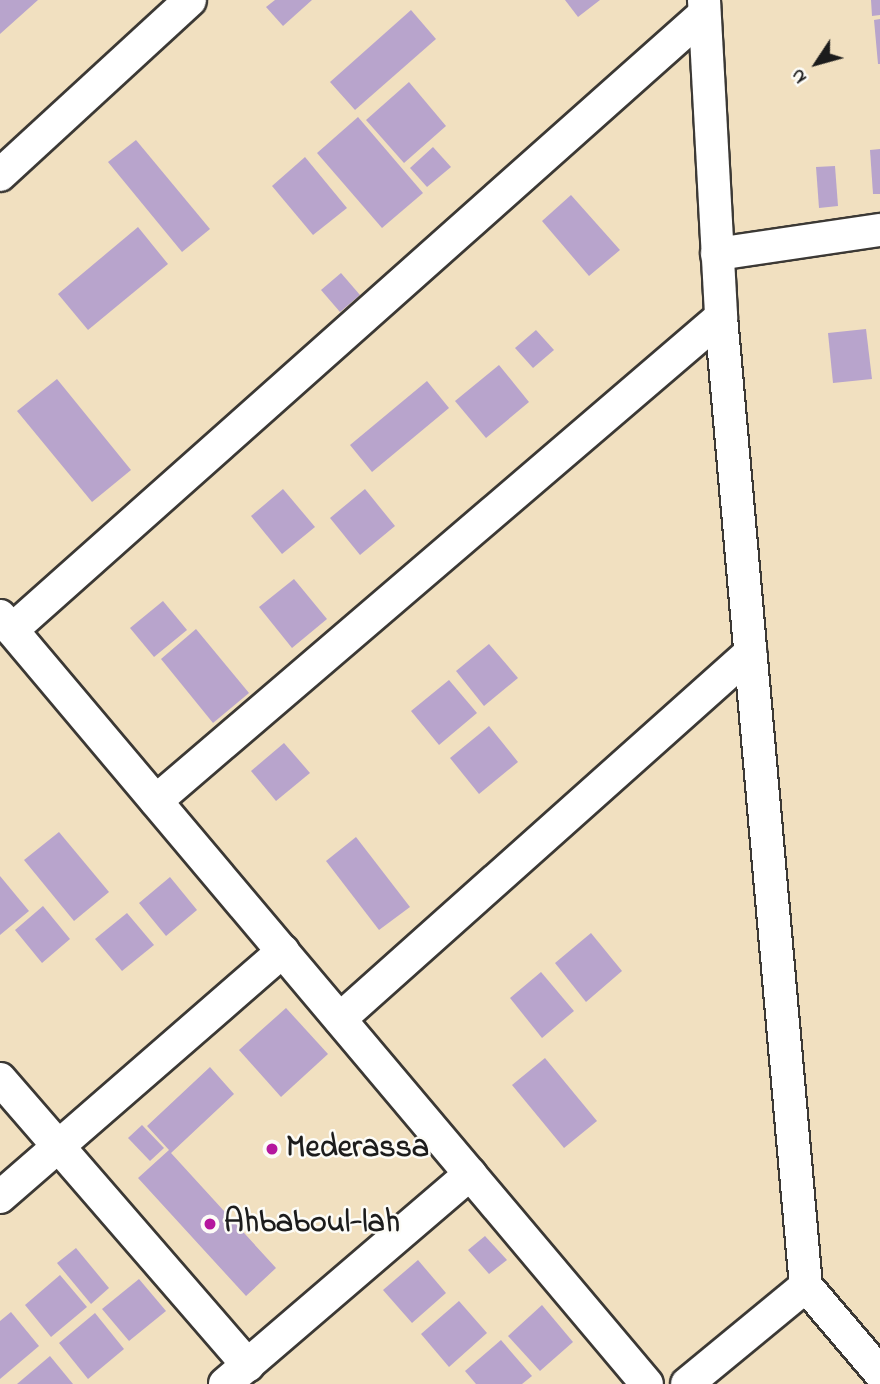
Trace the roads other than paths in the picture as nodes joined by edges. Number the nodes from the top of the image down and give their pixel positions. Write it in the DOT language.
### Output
graph roads {
  1 [pos="190,0"];
  2 [pos="704,7"];
  3 [pos="0,175"];
  4 [pos="880,230"];
  5 [pos="717,254"];
  6 [pos="721,317"];
  7 [pos="6,623"];
  8 [pos="750,653"];
  9 [pos="156,801"];
  10 [pos="283,951"];
  11 [pos="340,1019"];
  12 [pos="0,1079"];
  13 [pos="59,1147"];
  14 [pos="470,1174"];
  15 [pos="0,1197"];
  16 [pos="806,1286"];
  17 [pos="237,1374"];
  18 [pos="880,1374"];
  19 [pos="647,1384"];
  20 [pos="687,1384"];
  1 -- 3 [label="street"];
  2 -- 5 [label="street"];
  2 -- 7 [label="street"];
  4 -- 5 [label="street"];
  5 -- 6 [label="street"];
  6 -- 8 [label="street"];
  6 -- 9 [label="street"];
  7 -- 9 [label="street"];
  8 -- 11 [label="street"];
  8 -- 16 [label="street"];
  9 -- 10 [label="street"];
  10 -- 11 [label="street"];
  10 -- 13 [label="street"];
  11 -- 14 [label="street"];
  12 -- 13 [label="street"];
  13 -- 15 [label="street"];
  13 -- 17 [label="street"];
  14 -- 17 [label="street"];
  14 -- 19 [label="street"];
  16 -- 18 [label="street"];
  16 -- 20 [label="street"];
}
